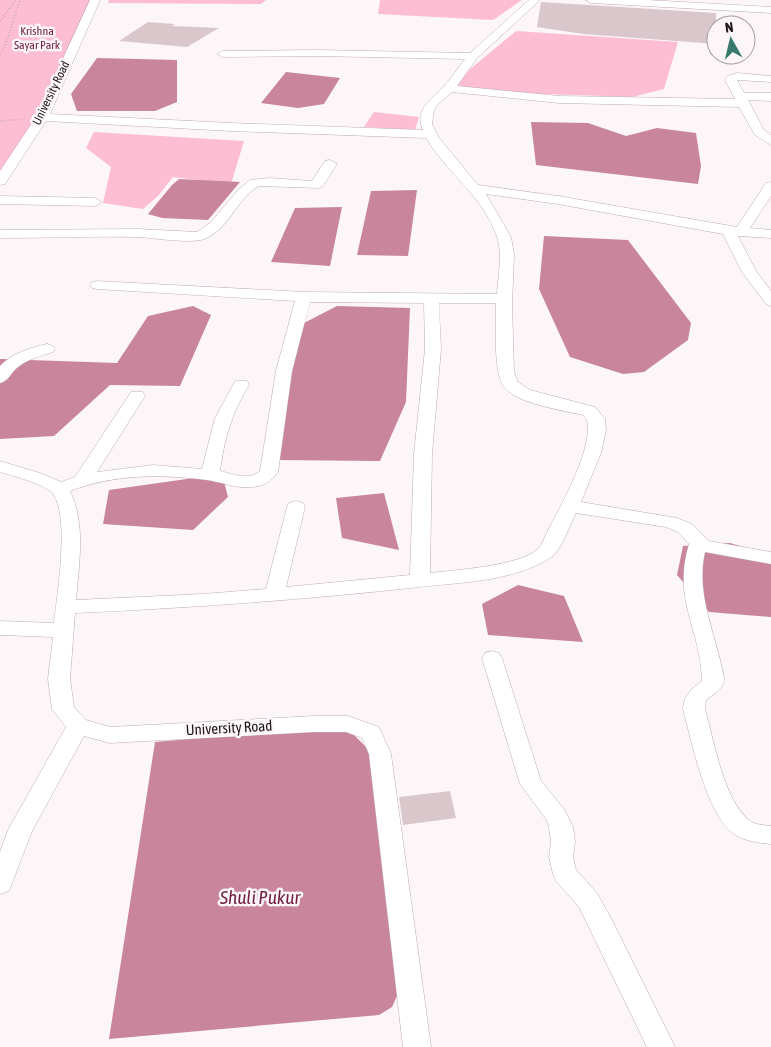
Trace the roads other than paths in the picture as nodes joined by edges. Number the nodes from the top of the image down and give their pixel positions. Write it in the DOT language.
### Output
graph roads {
  1 [pos="95,0"];
  2 [pos="535,0"];
  3 [pos="591,0"];
  4 [pos="771,10"];
  5 [pos="223,54"];
  6 [pos="473,56"];
  7 [pos="771,79"];
  8 [pos="449,88"];
  9 [pos="771,97"];
  10 [pos="743,99"];
  11 [pos="42,117"];
  12 [pos="429,134"];
  13 [pos="771,141"];
  14 [pos="330,164"];
  15 [pos="0,181"];
  16 [pos="771,186"];
  17 [pos="474,188"];
  18 [pos="0,200"];
  19 [pos="95,202"];
  20 [pos="734,232"];
  21 [pos="0,234"];
  22 [pos="771,234"];
  23 [pos="96,285"];
  24 [pos="304,297"];
  25 [pos="431,299"];
  26 [pos="505,299"];
  27 [pos="771,301"];
  28 [pos="47,349"];
  29 [pos="0,378"];
  30 [pos="241,385"];
  31 [pos="137,396"];
  32 [pos="0,466"];
  33 [pos="210,475"];
  34 [pos="83,479"];
  35 [pos="60,489"];
  36 [pos="570,506"];
  37 [pos="296,507"];
  38 [pos="698,544"];
  39 [pos="771,558"];
  40 [pos="420,580"];
  41 [pos="274,594"];
  42 [pos="65,607"];
  43 [pos="0,628"];
  44 [pos="63,630"];
  45 [pos="492,658"];
  46 [pos="78,726"];
  47 [pos="771,835"];
  48 [pos="0,884"];
  49 [pos="416,1047"];
  50 [pos="661,1047"];
  1 -- 11 [label="street, University Road"];
  2 -- 6 [label="street"];
  3 -- 4 [label="street"];
  5 -- 6 [label="street"];
  6 -- 8 [label="street"];
  7 -- 10 [label="street"];
  8 -- 10 [label="street"];
  8 -- 12 [label="street"];
  9 -- 10 [label="street"];
  10 -- 13 [label="street"];
  11 -- 12 [label="street"];
  11 -- 15 [label="street, University Road"];
  12 -- 17 [label="street"];
  14 -- 21 [label="street"];
  16 -- 20 [label="street"];
  17 -- 20 [label="street"];
  17 -- 26 [label="street"];
  18 -- 19 [label="street"];
  20 -- 22 [label="street"];
  20 -- 27 [label="street"];
  23 -- 24 [label="street"];
  24 -- 25 [label="street"];
  24 -- 33 [label="street"];
  25 -- 26 [label="street"];
  25 -- 40 [label="street"];
  26 -- 36 [label="street"];
  28 -- 29 [label="street"];
  30 -- 33 [label="street"];
  31 -- 34 [label="street"];
  32 -- 35 [label="street"];
  33 -- 34 [label="street"];
  34 -- 35 [label="street"];
  35 -- 42 [label="street"];
  36 -- 38 [label="street"];
  36 -- 40 [label="street"];
  37 -- 41 [label="street"];
  38 -- 39 [label="street"];
  38 -- 47 [label="street"];
  40 -- 41 [label="street"];
  41 -- 42 [label="street"];
  42 -- 44 [label="street"];
  43 -- 44 [label="street"];
  44 -- 46 [label="street"];
  45 -- 50 [label="street"];
  46 -- 48 [label="street"];
  46 -- 49 [label="street, University Road"];
}
